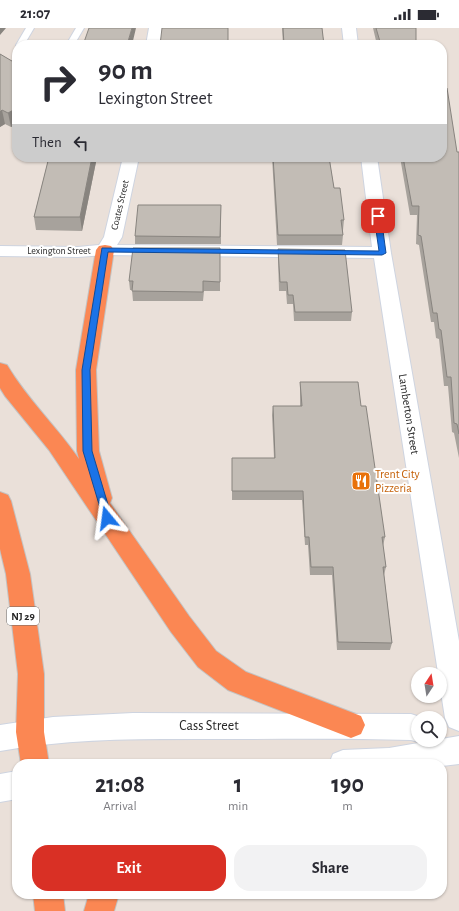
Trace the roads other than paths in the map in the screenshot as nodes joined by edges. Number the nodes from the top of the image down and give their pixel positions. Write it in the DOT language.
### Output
graph roads {
  1 [pos="30,28"];
  2 [pos="80,28"];
  3 [pos="156,28"];
  4 [pos="349,28"];
  5 [pos="23,40"];
  6 [pos="73,40"];
  7 [pos="154,40"];
  8 [pos="350,40"];
  9 [pos="130,162"];
  10 [pos="370,162"];
  11 [pos="105,250"];
  12 [pos="0,251"];
  13 [pos="382,253"];
  14 [pos="0,370"];
  15 [pos="0,501"];
  16 [pos="107,518"];
  17 [pos="459,718"];
  18 [pos="350,725"];
  19 [pos="411,727"];
  20 [pos="30,732"];
  21 [pos="0,738"];
  22 [pos="447,742"];
  23 [pos="459,748"];
  24 [pos="34,759"];
  25 [pos="404,759"];
  26 [pos="12,786"];
  27 [pos="0,788"];
  28 [pos="49,899"];
  29 [pos="103,899"];
  30 [pos="50,911"];
  31 [pos="99,911"];
  1 -- 5 [label="lane"];
  2 -- 6 [label="lane"];
  3 -- 7 [label="street"];
  4 -- 8 [label="street"];
  9 -- 11 [label="street, Coates Street"];
  10 -- 13 [label="street, Lamberton Street"];
  11 -- 12 [label="street, Lexington Street"];
  11 -- 13 [label="street, Lexington Street"];
  11 -- 16 [label="highway"];
  13 -- 17 [label="street, Lamberton Street"];
  14 -- 16 [label="highway"];
  15 -- 20 [label="highway, NJ 29"];
  16 -- 18 [label="highway"];
  18 -- 19 [label="street, Cass Street"];
  18 -- 20 [label="street, Cass Street"];
  20 -- 21 [label="street, Cass Street"];
  20 -- 24 [label="highway, NJ 29"];
  22 -- 23 [label="street"];
  23 -- 25 [label="street"];
  26 -- 27 [label="street"];
  28 -- 30 [label="highway"];
  29 -- 31 [label="highway"];
}
